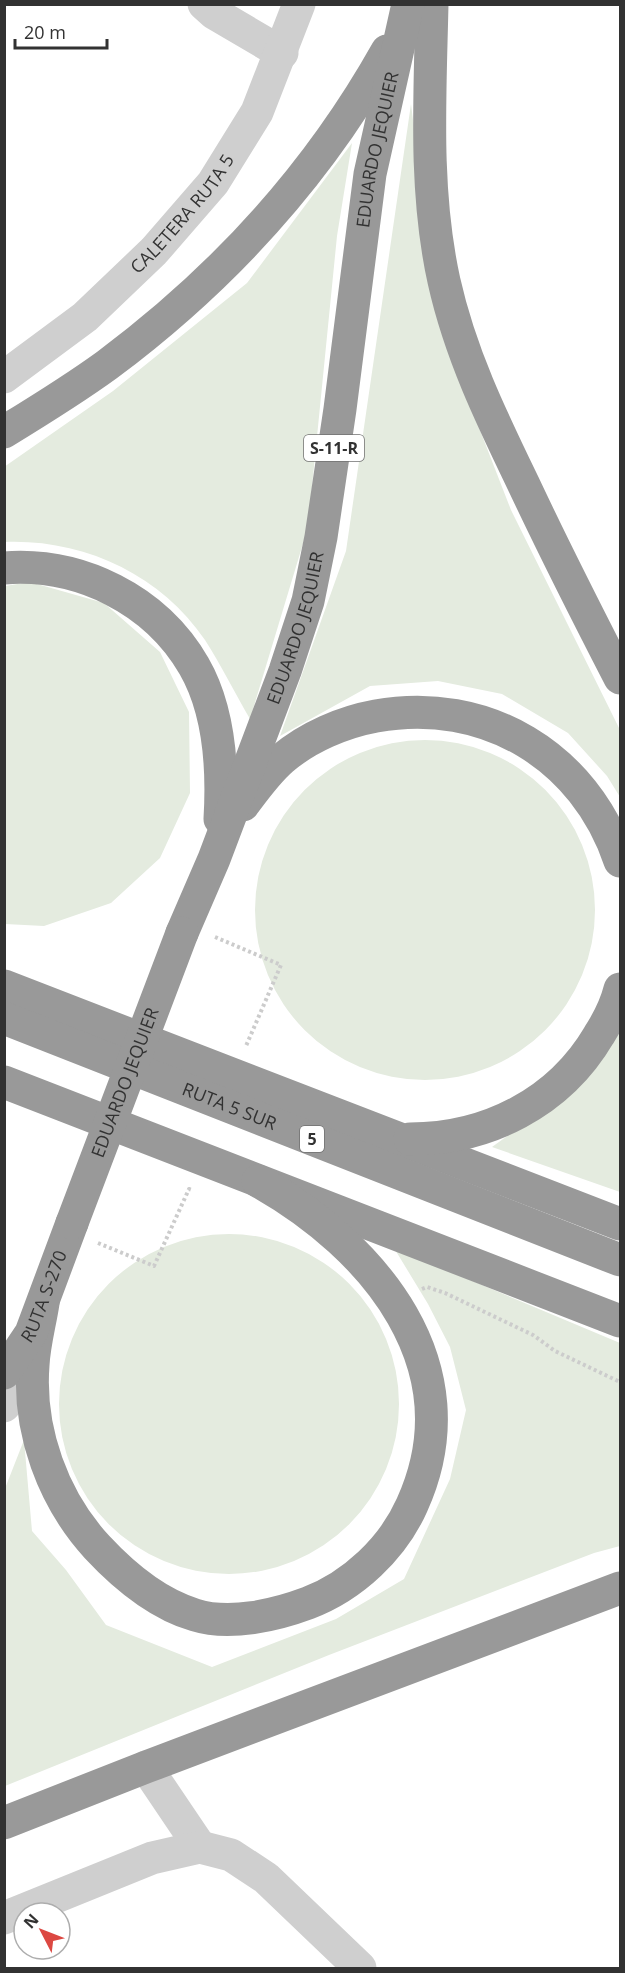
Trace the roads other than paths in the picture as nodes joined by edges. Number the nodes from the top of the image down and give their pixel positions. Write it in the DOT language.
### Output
graph roads {
  1 [pos="204,4"];
  2 [pos="299,4"];
  3 [pos="432,4"];
  4 [pos="406,14"];
  5 [pos="282,53"];
  6 [pos="4,377"];
  7 [pos="4,432"];
  8 [pos="4,568"];
  9 [pos="621,678"];
  10 [pos="214,859"];
  11 [pos="621,861"];
  12 [pos="4,986"];
  13 [pos="621,989"];
  14 [pos="4,1018"];
  15 [pos="4,1082"];
  16 [pos="401,1139"];
  17 [pos="258,1180"];
  18 [pos="72,1223"];
  19 [pos="621,1224"];
  20 [pos="621,1260"];
  21 [pos="43,1303"];
  22 [pos="621,1321"];
  23 [pos="4,1373"];
  24 [pos="4,1406"];
  25 [pos="621,1588"];
  26 [pos="146,1767"];
  27 [pos="4,1823"];
  28 [pos="200,1847"];
  29 [pos="4,1918"];
  30 [pos="360,1968"];
  1 -- 5 [label="street"];
  2 -- 5 [label="street, CALETERA RUTA 5"];
  3 -- 9 [label="highway"];
  4 -- 7 [label="highway"];
  4 -- 10 [label="highway, EDUARDO JEQUIER / S-11-R"];
  5 -- 6 [label="street, CALETERA RUTA 5"];
  8 -- 10 [label="highway"];
  10 -- 11 [label="highway"];
  10 -- 18 [label="highway, EDUARDO JEQUIER / S-11-R, bridge"];
  12 -- 16 [label="highway"];
  13 -- 16 [label="highway"];
  14 -- 20 [label="highway, RUTA 5 SUR / 5"];
  15 -- 17 [label="highway"];
  16 -- 19 [label="highway"];
  17 -- 21 [label="highway"];
  17 -- 22 [label="highway"];
  18 -- 21 [label="highway, RUTA S-270"];
  21 -- 23 [label="highway"];
  21 -- 24 [label="street, RUTA S-270"];
  25 -- 26 [label="highway"];
  26 -- 27 [label="highway"];
  26 -- 28 [label="street"];
  28 -- 29 [label="street"];
  28 -- 30 [label="street"];
}
